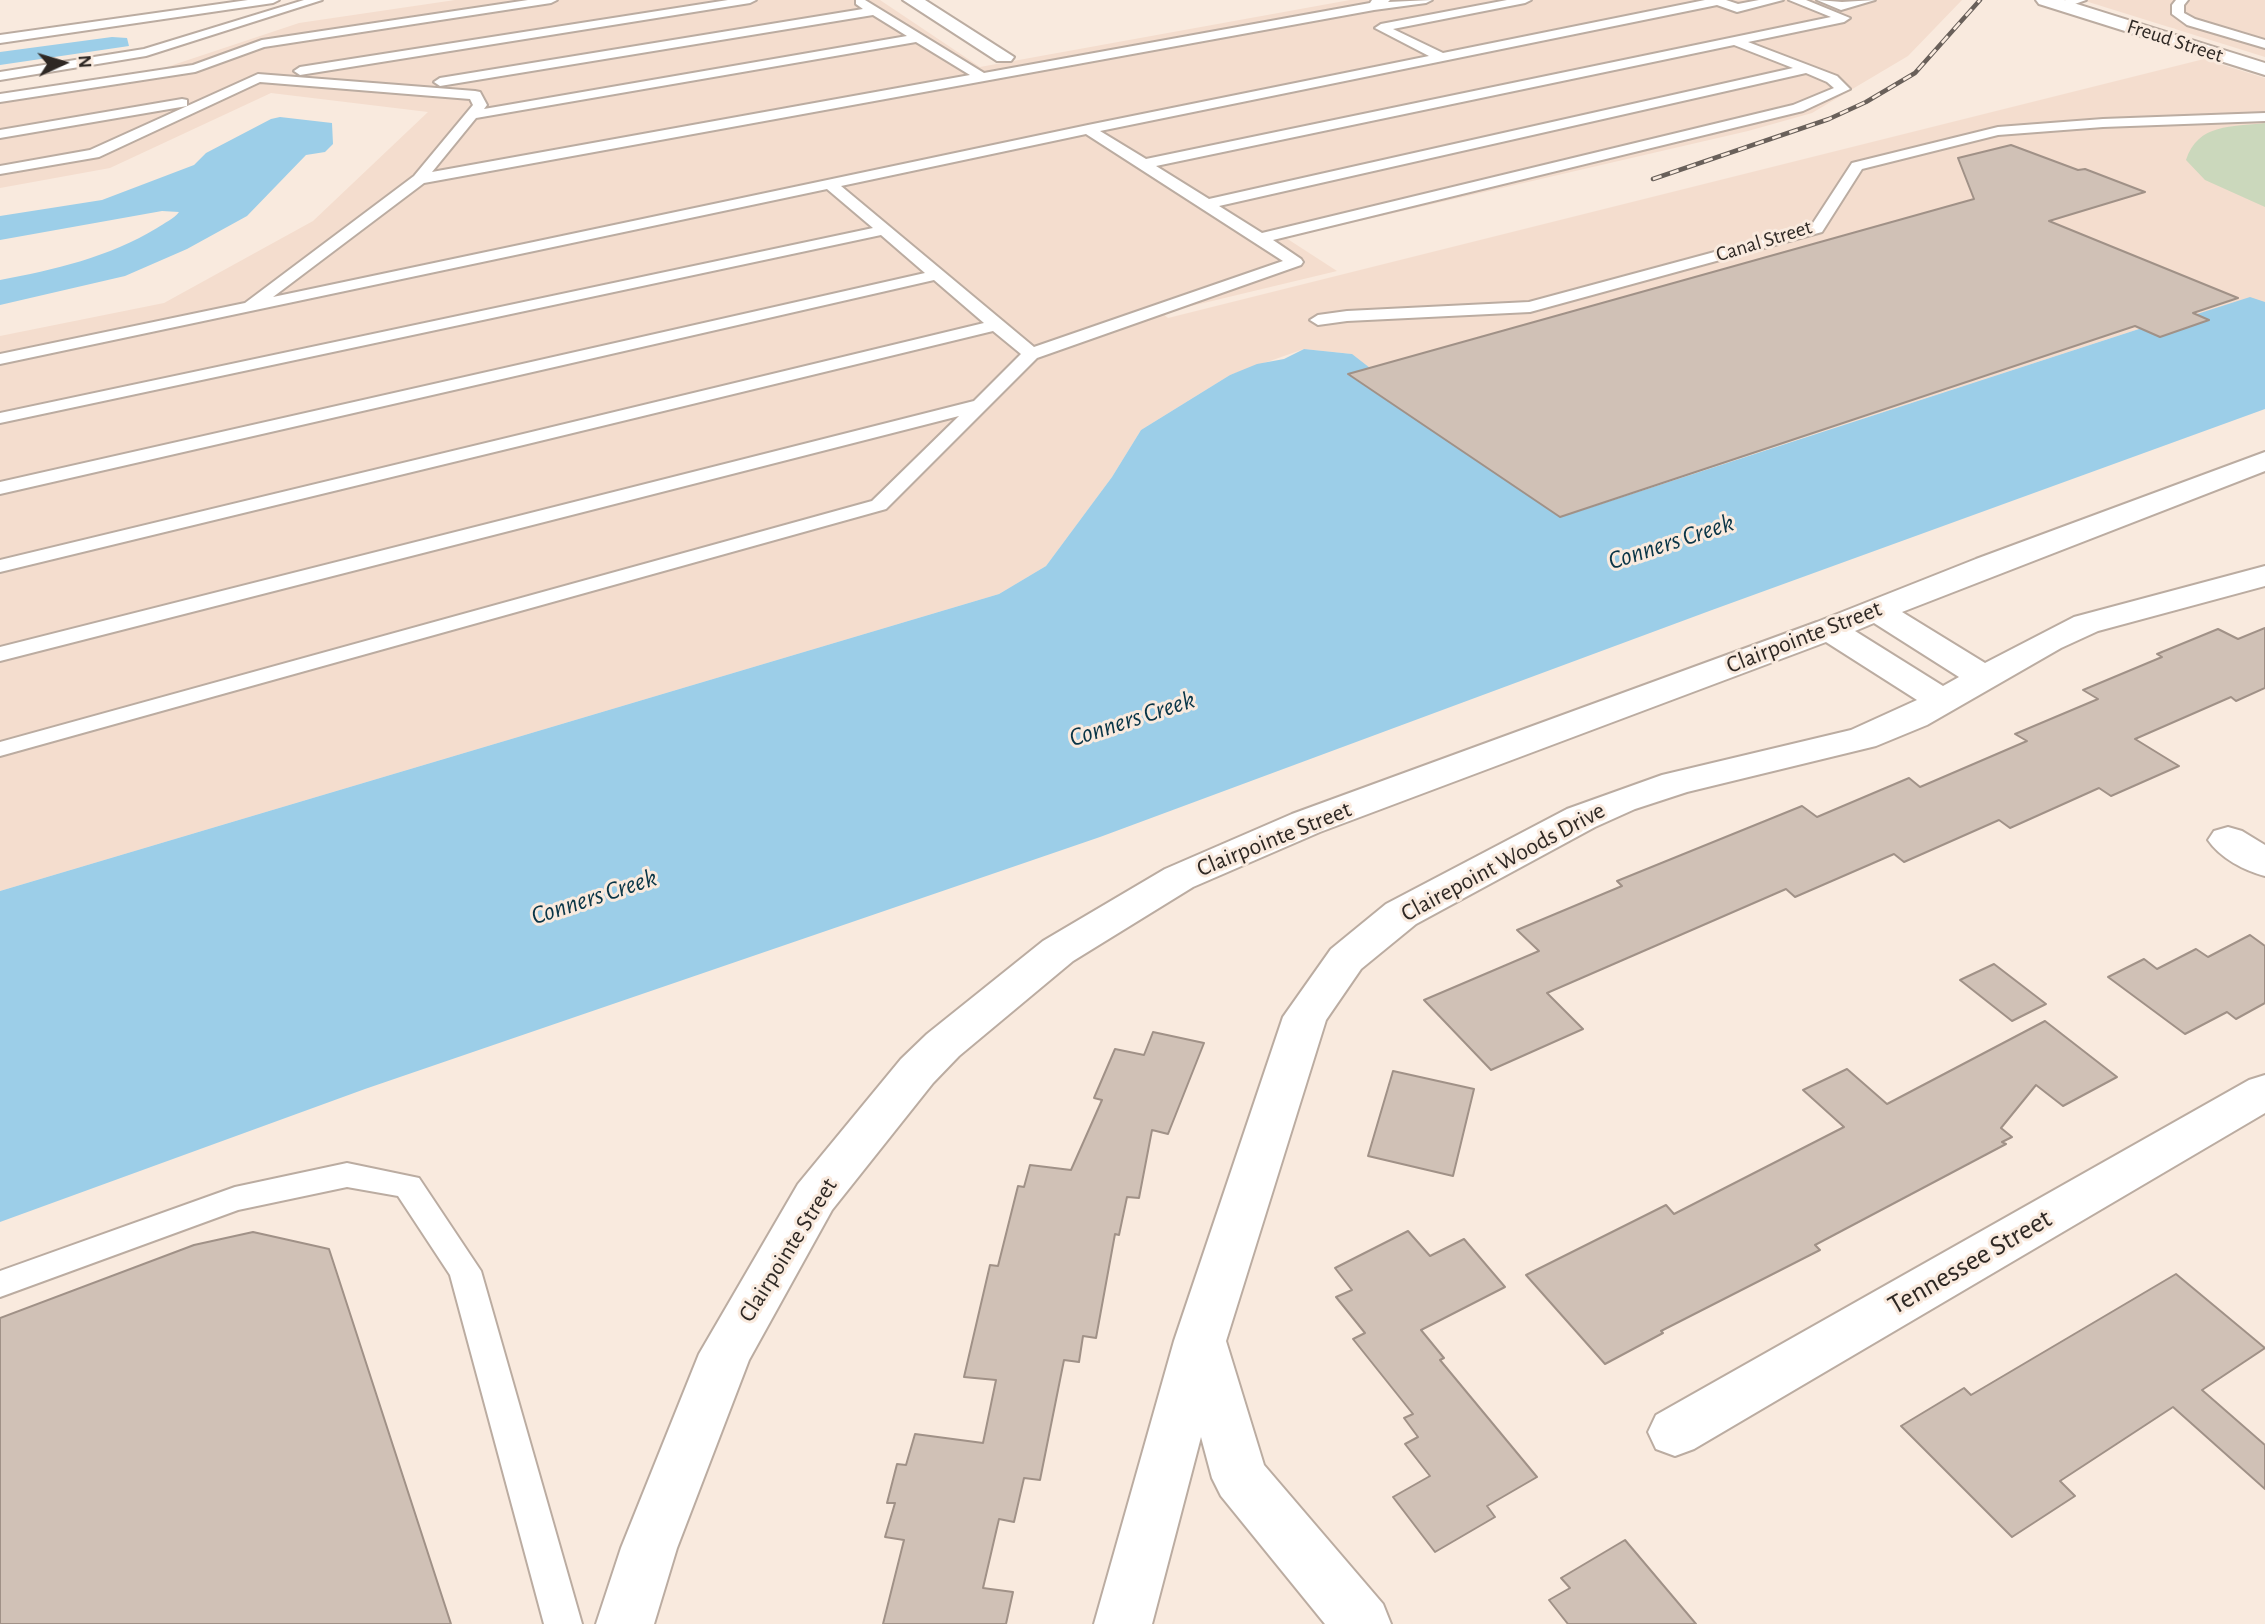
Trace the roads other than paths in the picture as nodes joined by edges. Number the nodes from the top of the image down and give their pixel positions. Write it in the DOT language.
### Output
graph roads {
  1 [pos="273,0"];
  2 [pos="316,0"];
  3 [pos="551,0"];
  4 [pos="750,0"];
  5 [pos="856,0"];
  6 [pos="912,0"];
  7 [pos="1426,0"];
  8 [pos="1525,0"];
  9 [pos="1716,0"];
  10 [pos="1777,0"];
  11 [pos="1795,0"];
  12 [pos="1824,0"];
  13 [pos="1869,0"];
  14 [pos="2182,0"];
  15 [pos="2062,2"];
  16 [pos="1379,3"];
  17 [pos="874,11"];
  18 [pos="918,38"];
  19 [pos="0,39"];
  20 [pos="1735,41"];
  21 [pos="2265,44"];
  22 [pos="1004,57"];
  23 [pos="1442,57"];
  24 [pos="262,65"];
  25 [pos="1807,69"];
  26 [pos="2265,69"];
  27 [pos="0,76"];
  28 [pos="982,77"];
  29 [pos="402,89"];
  30 [pos="0,98"];
  31 [pos="214,98"];
  32 [pos="472,115"];
  33 [pos="2265,117"];
  34 [pos="1088,129"];
  35 [pos="0,134"];
  36 [pos="1144,164"];
  37 [pos="0,170"];
  38 [pos="419,179"];
  39 [pos="830,184"];
  40 [pos="1206,204"];
  41 [pos="884,230"];
  42 [pos="1260,239"];
  43 [pos="937,275"];
  44 [pos="250,307"];
  45 [pos="1318,320"];
  46 [pos="996,324"];
  47 [pos="1031,354"];
  48 [pos="0,359"];
  49 [pos="980,404"];
  50 [pos="0,418"];
  51 [pos="2265,461"];
  52 [pos="0,488"];
  53 [pos="0,566"];
  54 [pos="2265,576"];
  55 [pos="1876,610"];
  56 [pos="1829,629"];
  57 [pos="0,654"];
  58 [pos="1984,677"];
  59 [pos="1941,700"];
  60 [pos="0,749"];
  61 [pos="2228,840"];
  62 [pos="2265,863"];
  63 [pos="2265,1092"];
  64 [pos="0,1284"];
  65 [pos="1200,1341"];
  66 [pos="1675,1432"];
  67 [pos="563,1624"];
  68 [pos="625,1624"];
  69 [pos="1123,1624"];
  70 [pos="1362,1624"];
  1 -- 19 [label="lane"];
  2 -- 27 [label="lane"];
  3 -- 24 [label="lane"];
  4 -- 24 [label="lane"];
  5 -- 17 [label="lane"];
  6 -- 22 [label="street"];
  7 -- 16 [label="lane"];
  8 -- 23 [label="lane"];
  9 -- 10 [label="lane"];
  9 -- 23 [label="lane"];
  11 -- 20 [label="lane"];
  12 -- 13 [label="lane"];
  14 -- 21 [label="lane"];
  15 -- 26 [label="street, Freud Street"];
  16 -- 28 [label="lane"];
  17 -- 18 [label="lane"];
  17 -- 29 [label="lane"];
  18 -- 28 [label="lane"];
  18 -- 32 [label="lane"];
  20 -- 25 [label="lane"];
  20 -- 36 [label="lane"];
  23 -- 34 [label="lane"];
  24 -- 29 [label="lane"];
  24 -- 30 [label="lane"];
  24 -- 31 [label="lane"];
  25 -- 40 [label="lane"];
  25 -- 42 [label="lane"];
  28 -- 38 [label="lane"];
  29 -- 32 [label="lane"];
  31 -- 35 [label="lane"];
  31 -- 37 [label="lane"];
  32 -- 38 [label="lane"];
  33 -- 45 [label="lane, Canal Street"];
  34 -- 36 [label="lane"];
  34 -- 39 [label="lane"];
  36 -- 40 [label="lane"];
  38 -- 44 [label="lane"];
  39 -- 41 [label="lane"];
  39 -- 44 [label="lane"];
  40 -- 42 [label="lane"];
  41 -- 43 [label="lane"];
  41 -- 50 [label="lane"];
  42 -- 47 [label="lane"];
  43 -- 46 [label="lane"];
  43 -- 52 [label="lane"];
  44 -- 48 [label="lane"];
  46 -- 47 [label="lane"];
  46 -- 53 [label="lane"];
  47 -- 49 [label="lane"];
  49 -- 57 [label="lane"];
  49 -- 60 [label="lane"];
  51 -- 55 [label="street, Clairpointe Street"];
  54 -- 58 [label="street, Clairepoint Woods Drive"];
  55 -- 56 [label="street, Clairpointe Street"];
  55 -- 58 [label="street"];
  56 -- 59 [label="street"];
  56 -- 68 [label="street, Clairpointe Street"];
  58 -- 59 [label="street, Clairepoint Woods Drive"];
  59 -- 65 [label="street, Clairepoint Woods Drive"];
  61 -- 62 [label="street"];
  63 -- 66 [label="street, Tennessee Street"];
  64 -- 67 [label="lane"];
  65 -- 69 [label="street, Clairepoint Woods Drive"];
  65 -- 70 [label="street"];
}
